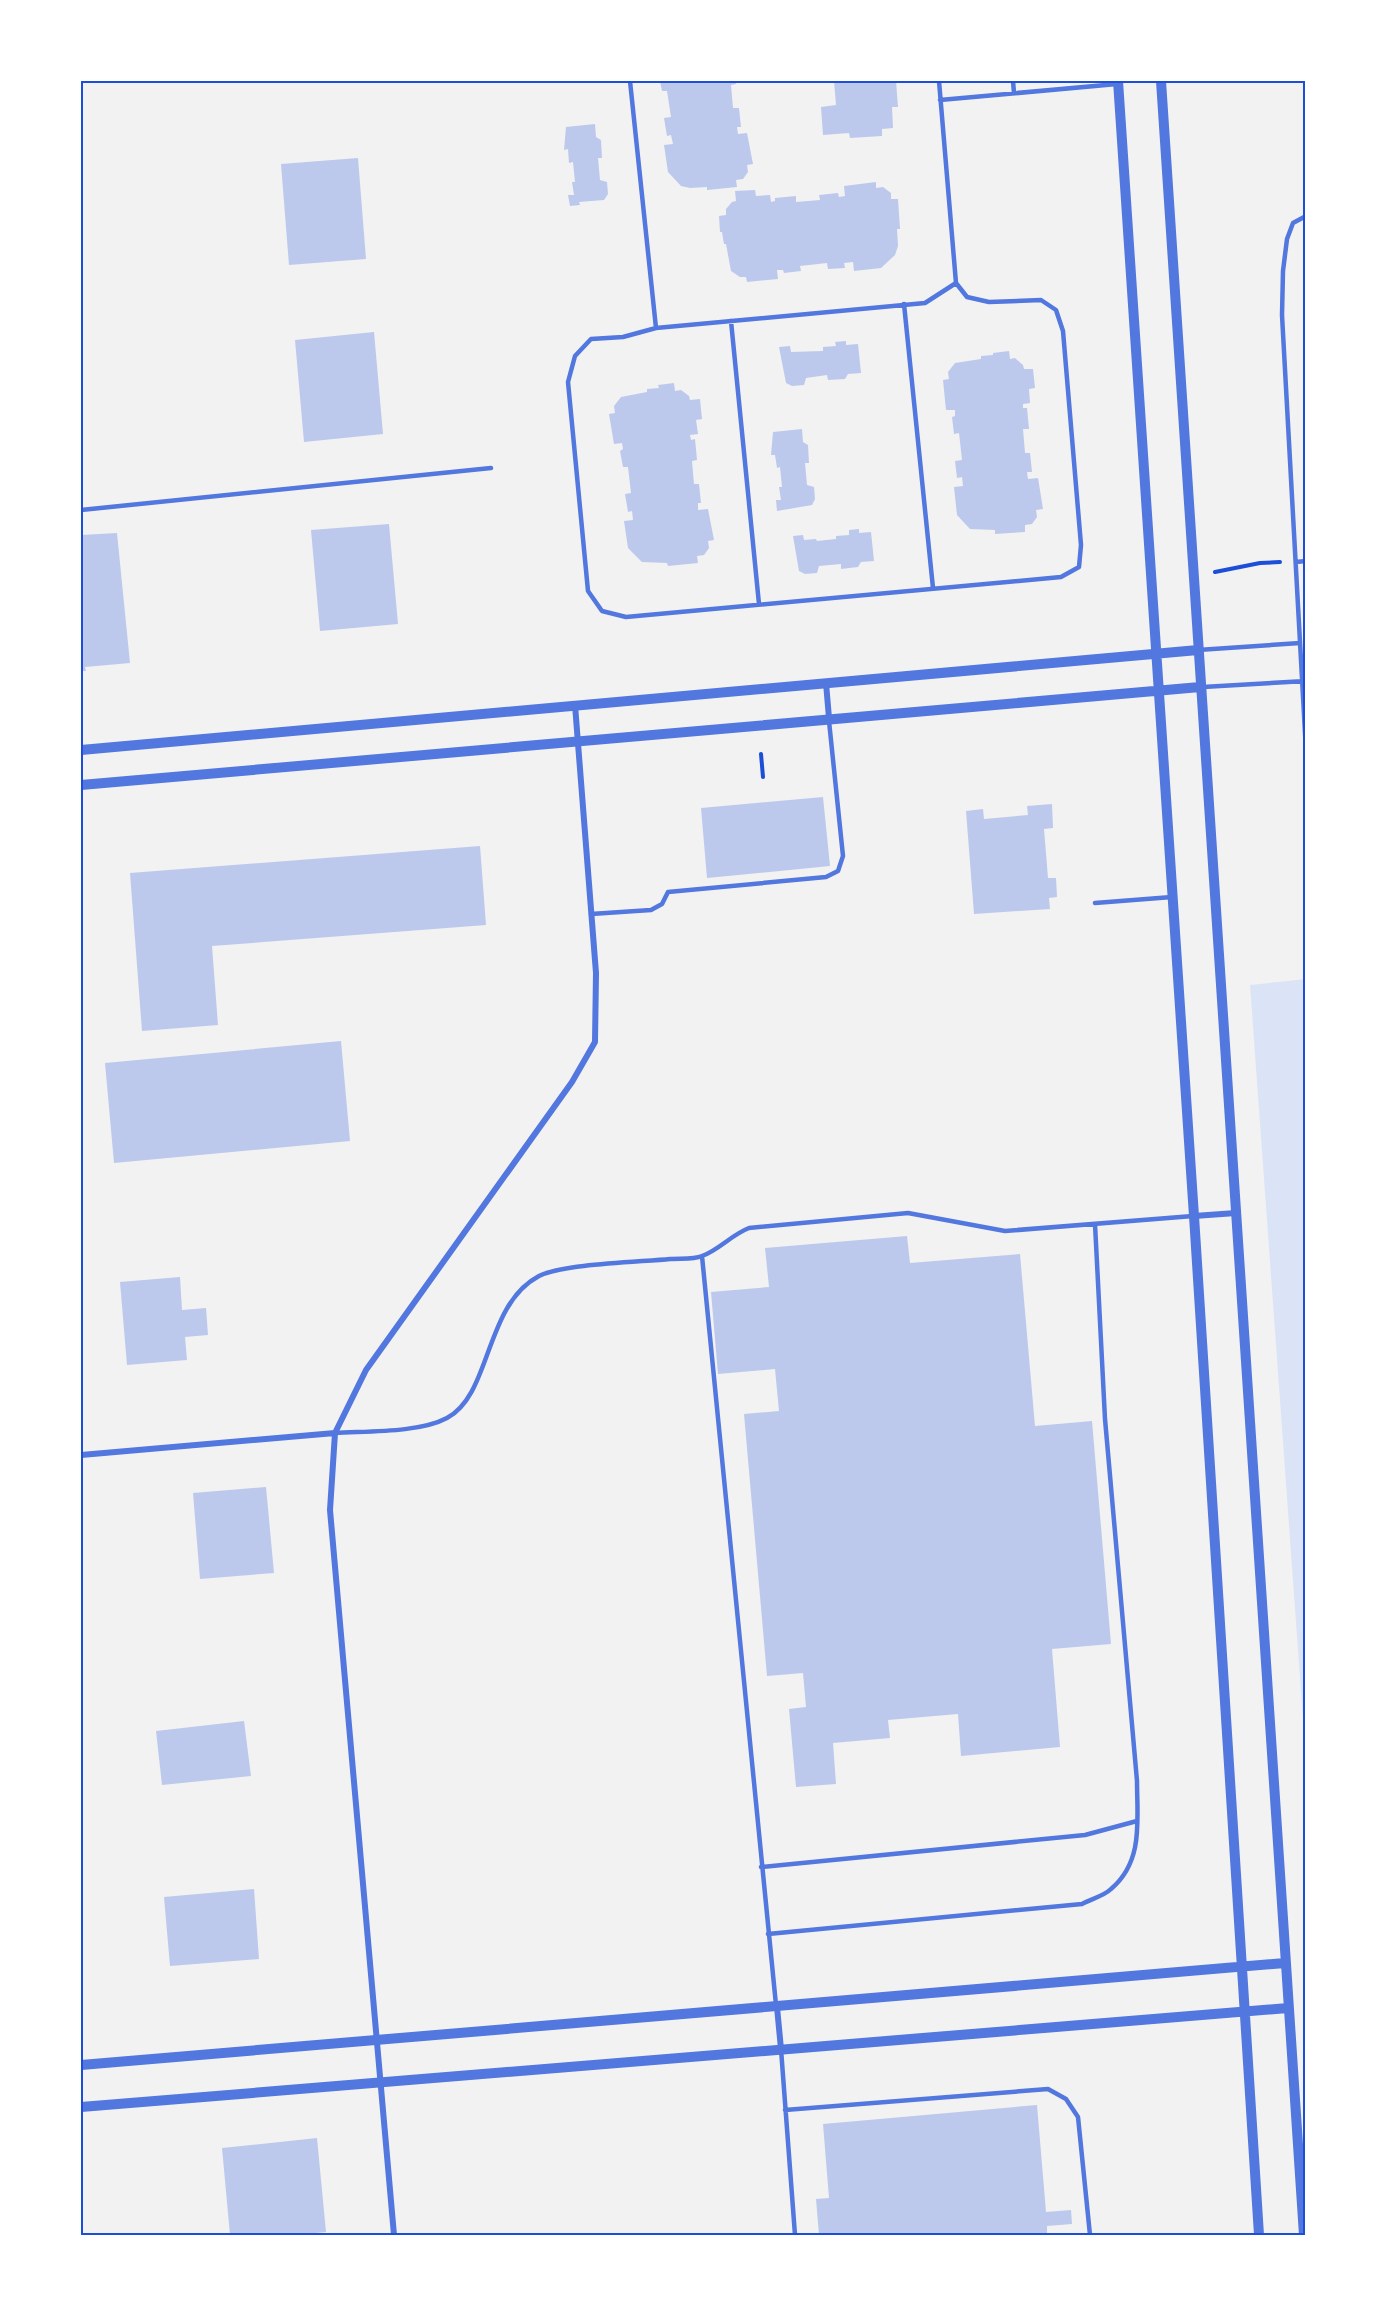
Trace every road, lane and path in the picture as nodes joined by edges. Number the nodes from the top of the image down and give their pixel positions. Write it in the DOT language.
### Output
graph roads {
  1 [pos="630,81"];
  2 [pos="939,81"];
  3 [pos="1013,81"];
  4 [pos="1161,81"];
  5 [pos="1118,83"];
  6 [pos="1014,93"];
  7 [pos="940,100"];
  8 [pos="1306,216"];
  9 [pos="956,283"];
  10 [pos="904,304"];
  11 [pos="731,321"];
  12 [pos="656,328"];
  13 [pos="491,468"];
  14 [pos="81,510"];
  15 [pos="1306,561"];
  16 [pos="1280,562"];
  17 [pos="1296,562"];
  18 [pos="1215,572"];
  19 [pos="933,588"];
  20 [pos="759,604"];
  21 [pos="1300,643"];
  22 [pos="1198,650"];
  23 [pos="1155,654"];
  24 [pos="1304,681"];
  25 [pos="826,683"];
  26 [pos="1200,687"];
  27 [pos="1158,689"];
  28 [pos="575,705"];
  29 [pos="829,718"];
  30 [pos="577,740"];
  31 [pos="81,750"];
  32 [pos="1306,751"];
  33 [pos="761,754"];
  34 [pos="764,777"];
  35 [pos="81,785"];
  36 [pos="1172,897"];
  37 [pos="1095,903"];
  38 [pos="591,914"];
  39 [pos="1236,1213"];
  40 [pos="1194,1216"];
  41 [pos="1095,1224"];
  42 [pos="702,1256"];
  43 [pos="334,1433"];
  44 [pos="81,1455"];
  45 [pos="1137,1821"];
  46 [pos="761,1867"];
  47 [pos="768,1934"];
  48 [pos="1285,1963"];
  49 [pos="1240,1967"];
  50 [pos="777,2007"];
  51 [pos="1288,2008"];
  52 [pos="1243,2011"];
  53 [pos="376,2040"];
  54 [pos="781,2049"];
  55 [pos="81,2065"];
  56 [pos="380,2083"];
  57 [pos="81,2108"];
  58 [pos="785,2110"];
  59 [pos="393,2235"];
  60 [pos="795,2235"];
  61 [pos="1090,2235"];
  62 [pos="1259,2235"];
  63 [pos="1304,2235"];
  1 -- 12 [label="lane"];
  2 -- 7 [label="lane"];
  3 -- 6 [label="lane"];
  4 -- 22 [label="street"];
  5 -- 6 [label="lane"];
  5 -- 23 [label="street"];
  6 -- 7 [label="lane"];
  7 -- 9 [label="lane"];
  8 -- 17 [label="lane"];
  9 -- 10 [label="lane"];
  9 -- 19 [label="lane"];
  10 -- 11 [label="lane"];
  10 -- 19 [label="lane"];
  11 -- 12 [label="lane"];
  11 -- 20 [label="lane"];
  12 -- 20 [label="lane"];
  13 -- 14 [label="lane"];
  15 -- 17 [label="lane"];
  16 -- 18 [label="path"];
  17 -- 21 [label="lane"];
  19 -- 20 [label="lane"];
  21 -- 22 [label="lane"];
  21 -- 24 [label="lane"];
  22 -- 23 [label="street"];
  22 -- 26 [label="street"];
  23 -- 25 [label="street"];
  23 -- 27 [label="street"];
  24 -- 26 [label="lane"];
  24 -- 32 [label="lane"];
  25 -- 28 [label="street"];
  25 -- 29 [label="street"];
  26 -- 27 [label="street"];
  26 -- 39 [label="street"];
  27 -- 29 [label="street"];
  27 -- 36 [label="street"];
  28 -- 30 [label="street"];
  28 -- 31 [label="street"];
  29 -- 30 [label="street"];
  29 -- 38 [label="lane"];
  30 -- 35 [label="street"];
  30 -- 38 [label="street"];
  33 -- 34 [label="path"];
  36 -- 37 [label="lane"];
  36 -- 40 [label="street"];
  38 -- 43 [label="street"];
  39 -- 40 [label="street"];
  39 -- 48 [label="street"];
  40 -- 41 [label="lane"];
  40 -- 49 [label="street"];
  41 -- 42 [label="lane"];
  41 -- 45 [label="lane"];
  42 -- 43 [label="lane"];
  42 -- 46 [label="lane"];
  43 -- 44 [label="street"];
  43 -- 53 [label="street"];
  45 -- 46 [label="lane"];
  45 -- 47 [label="lane"];
  46 -- 47 [label="lane"];
  47 -- 50 [label="lane"];
  48 -- 49 [label="street"];
  48 -- 51 [label="street"];
  49 -- 50 [label="street"];
  49 -- 52 [label="street"];
  50 -- 53 [label="street"];
  50 -- 54 [label="street"];
  51 -- 52 [label="street"];
  51 -- 63 [label="street"];
  52 -- 54 [label="street"];
  52 -- 62 [label="street"];
  53 -- 55 [label="street"];
  53 -- 56 [label="street"];
  54 -- 56 [label="street"];
  54 -- 58 [label="lane"];
  56 -- 57 [label="street"];
  56 -- 59 [label="street"];
  58 -- 60 [label="lane"];
  58 -- 61 [label="lane"];
}
